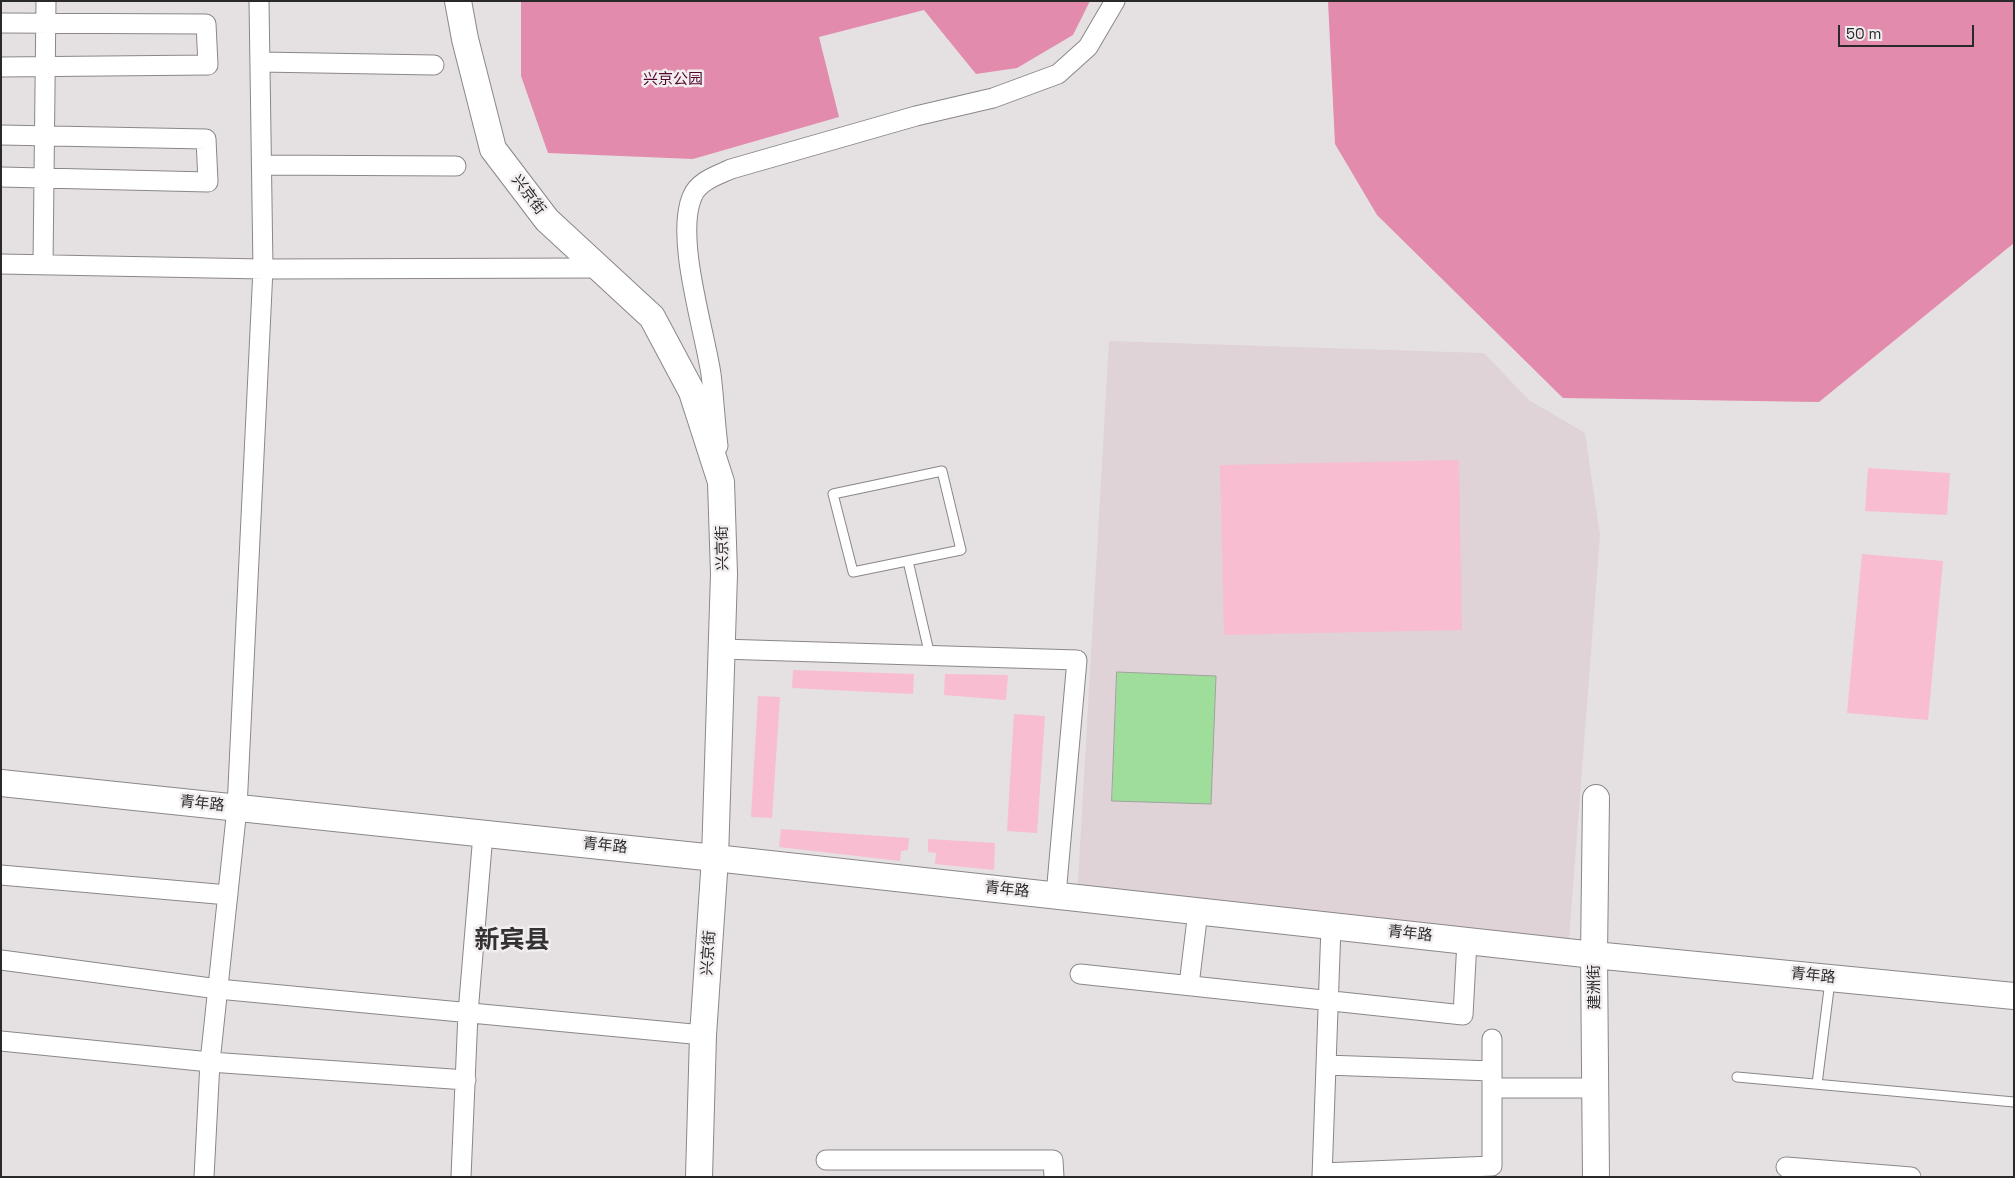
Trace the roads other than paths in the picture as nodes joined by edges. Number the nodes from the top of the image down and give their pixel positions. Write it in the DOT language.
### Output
graph roads {
  1 [pos="46,1"];
  2 [pos="259,1"];
  3 [pos="458,1"];
  4 [pos="1116,1"];
  5 [pos="46,22"];
  6 [pos="1,23"];
  7 [pos="260,62"];
  8 [pos="434,65"];
  9 [pos="1,67"];
  10 [pos="45,67"];
  11 [pos="1,135"];
  12 [pos="45,136"];
  13 [pos="262,165"];
  14 [pos="456,166"];
  15 [pos="1,178"];
  16 [pos="44,178"];
  17 [pos="1,264"];
  18 [pos="43,265"];
  19 [pos="599,268"];
  20 [pos="263,269"];
  21 [pos="721,482"];
  22 [pos="908,561"];
  23 [pos="722,649"];
  24 [pos="930,656"];
  25 [pos="1,784"];
  26 [pos="1596,798"];
  27 [pos="237,808"];
  28 [pos="483,834"];
  29 [pos="715,858"];
  30 [pos="1,875"];
  31 [pos="228,895"];
  32 [pos="1056,895"];
  33 [pos="1198,911"];
  34 [pos="1331,926"];
  35 [pos="1468,940"];
  36 [pos="1594,955"];
  37 [pos="1,960"];
  38 [pos="1080,974"];
  39 [pos="1831,978"];
  40 [pos="1189,985"];
  41 [pos="218,989"];
  42 [pos="2014,996"];
  43 [pos="1328,1000"];
  44 [pos="468,1013"];
  45 [pos="703,1035"];
  46 [pos="1492,1039"];
  47 [pos="1,1041"];
  48 [pos="210,1062"];
  49 [pos="1326,1064"];
  50 [pos="1737,1077"];
  51 [pos="1492,1079"];
  52 [pos="466,1080"];
  53 [pos="1817,1084"];
  54 [pos="1596,1088"];
  55 [pos="2014,1102"];
  56 [pos="826,1160"];
  57 [pos="1790,1171"];
  58 [pos="1450,1172"];
  59 [pos="1322,1175"];
  60 [pos="1872,1175"];
  61 [pos="204,1177"];
  62 [pos="461,1177"];
  63 [pos="699,1177"];
  64 [pos="1054,1177"];
  65 [pos="1596,1177"];
  66 [pos="1911,1177"];
  1 -- 5 [label="street"];
  2 -- 7 [label="street"];
  3 -- 19 [label="street, 兴京街"];
  4 -- 21 [label="street"];
  5 -- 6 [label="street"];
  5 -- 10 [label="street"];
  5 -- 10 [label="street"];
  7 -- 8 [label="street"];
  7 -- 13 [label="street"];
  9 -- 10 [label="street"];
  10 -- 12 [label="street"];
  11 -- 12 [label="street"];
  12 -- 16 [label="street"];
  12 -- 16 [label="street"];
  13 -- 14 [label="street"];
  13 -- 20 [label="street"];
  15 -- 16 [label="street"];
  16 -- 18 [label="street"];
  17 -- 18 [label="street"];
  18 -- 20 [label="street"];
  19 -- 20 [label="street"];
  19 -- 21 [label="street, 兴京街"];
  20 -- 27 [label="street"];
  21 -- 23 [label="street, 兴京街"];
  22 -- 22 [label="lane"];
  22 -- 24 [label="lane"];
  23 -- 24 [label="street"];
  23 -- 29 [label="street, 兴京街"];
  24 -- 32 [label="street"];
  25 -- 27 [label="street, 青年路"];
  26 -- 36 [label="street, 建洲街"];
  27 -- 28 [label="street, 青年路"];
  27 -- 31 [label="street"];
  28 -- 29 [label="street, 青年路"];
  28 -- 44 [label="street"];
  29 -- 32 [label="street, 青年路"];
  29 -- 45 [label="street, 兴京街"];
  30 -- 31 [label="street"];
  31 -- 41 [label="street"];
  32 -- 33 [label="street, 青年路"];
  33 -- 34 [label="street, 青年路"];
  33 -- 40 [label="street"];
  34 -- 35 [label="street, 青年路"];
  34 -- 43 [label="street"];
  35 -- 36 [label="street, 青年路"];
  35 -- 43 [label="street"];
  36 -- 39 [label="street, 青年路"];
  36 -- 54 [label="street, 建洲街"];
  37 -- 41 [label="street"];
  38 -- 40 [label="street"];
  39 -- 42 [label="street, 青年路"];
  39 -- 53 [label="lane"];
  40 -- 43 [label="street"];
  41 -- 44 [label="street"];
  41 -- 48 [label="street"];
  43 -- 49 [label="street"];
  44 -- 45 [label="street"];
  44 -- 52 [label="street"];
  45 -- 63 [label="street, 兴京街"];
  46 -- 51 [label="street"];
  47 -- 48 [label="street"];
  48 -- 52 [label="street"];
  48 -- 61 [label="street"];
  49 -- 51 [label="street"];
  49 -- 59 [label="street"];
  50 -- 53 [label="lane"];
  51 -- 54 [label="street"];
  51 -- 58 [label="street"];
  52 -- 62 [label="street"];
  53 -- 55 [label="lane"];
  54 -- 65 [label="street, 建洲街"];
  56 -- 64 [label="street"];
  57 -- 60 [label="street"];
  58 -- 59 [label="street"];
  60 -- 66 [label="street"];
}
